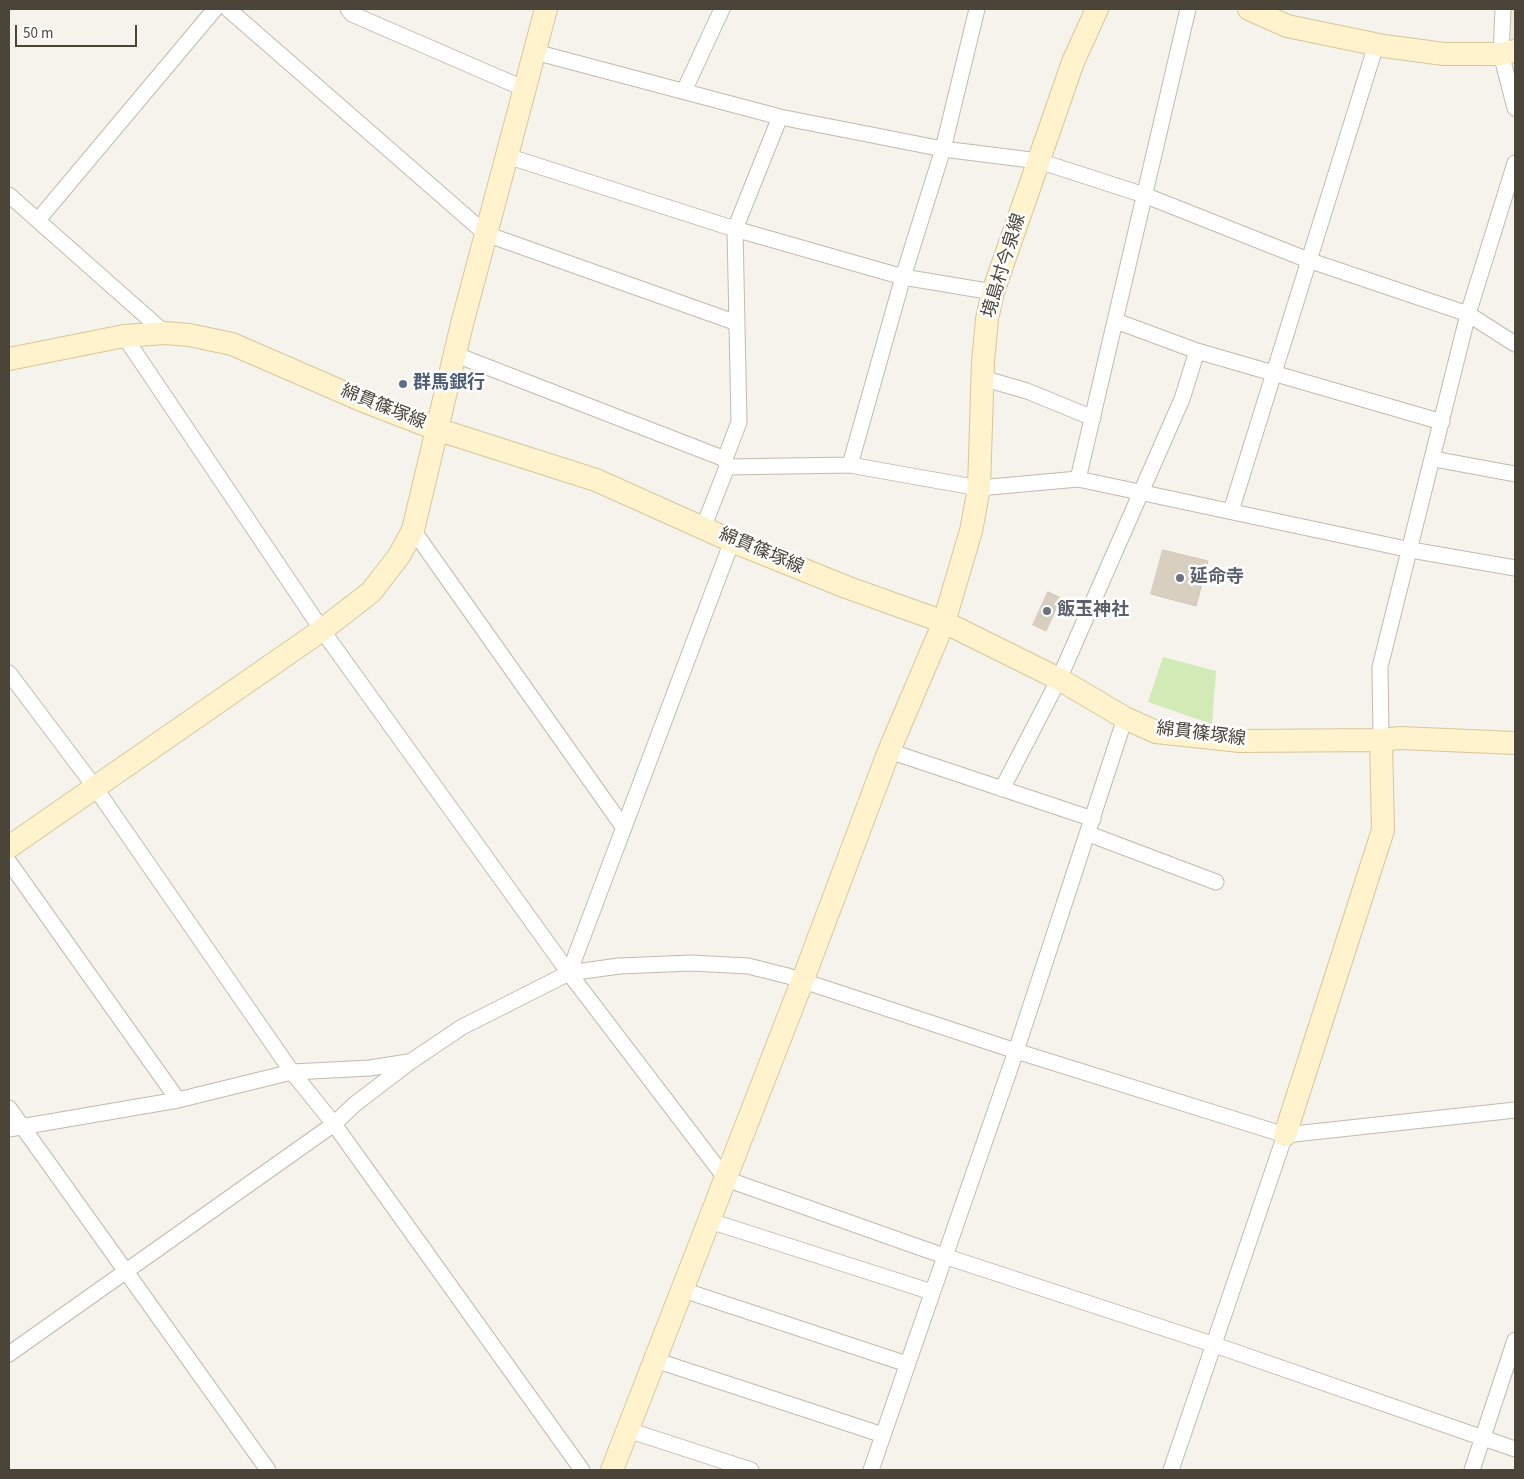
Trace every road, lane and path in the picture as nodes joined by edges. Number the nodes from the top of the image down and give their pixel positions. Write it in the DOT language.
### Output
graph roads {
  1 [pos="215,9"];
  2 [pos="228,9"];
  3 [pos="348,9"];
  4 [pos="546,9"];
  5 [pos="722,9"];
  6 [pos="977,9"];
  7 [pos="1097,9"];
  8 [pos="1188,9"];
  9 [pos="1249,9"];
  10 [pos="1503,9"];
  11 [pos="1376,45"];
  12 [pos="535,52"];
  13 [pos="1508,52"];
  14 [pos="525,89"];
  15 [pos="684,91"];
  16 [pos="1515,108"];
  17 [pos="780,117"];
  18 [pos="943,149"];
  19 [pos="507,156"];
  20 [pos="1039,161"];
  21 [pos="1515,163"];
  22 [pos="9,195"];
  23 [pos="1144,195"];
  24 [pos="38,220"];
  25 [pos="735,229"];
  26 [pos="486,234"];
  27 [pos="1308,260"];
  28 [pos="903,277"];
  29 [pos="993,292"];
  30 [pos="1468,314"];
  31 [pos="1116,321"];
  32 [pos="736,323"];
  33 [pos="165,333"];
  34 [pos="124,336"];
  35 [pos="1515,344"];
  36 [pos="1197,351"];
  37 [pos="459,356"];
  38 [pos="9,359"];
  39 [pos="1274,373"];
  40 [pos="982,378"];
  41 [pos="1093,418"];
  42 [pos="1442,422"];
  43 [pos="436,429"];
  44 [pos="1434,458"];
  45 [pos="726,463"];
  46 [pos="850,465"];
  47 [pos="1515,474"];
  48 [pos="1078,479"];
  49 [pos="979,488"];
  50 [pos="1141,492"];
  51 [pos="1231,511"];
  52 [pos="703,528"];
  53 [pos="413,530"];
  54 [pos="732,541"];
  55 [pos="1411,550"];
  56 [pos="1515,568"];
  57 [pos="944,622"];
  58 [pos="322,630"];
  59 [pos="9,673"];
  60 [pos="1060,679"];
  61 [pos="1126,718"];
  62 [pos="1381,740"];
  63 [pos="1515,743"];
  64 [pos="889,751"];
  65 [pos="94,786"];
  66 [pos="1002,789"];
  67 [pos="1091,827"];
  68 [pos="624,828"];
  69 [pos="9,847"];
  70 [pos="9,862"];
  71 [pos="1216,882"];
  72 [pos="569,973"];
  73 [pos="802,982"];
  74 [pos="1016,1051"];
  75 [pos="410,1062"];
  76 [pos="292,1072"];
  77 [pos="178,1100"];
  78 [pos="9,1108"];
  79 [pos="1515,1110"];
  80 [pos="334,1124"];
  81 [pos="16,1128"];
  82 [pos="1285,1135"];
  83 [pos="726,1179"];
  84 [pos="710,1221"];
  85 [pos="944,1256"];
  86 [pos="127,1272"];
  87 [pos="683,1290"];
  88 [pos="932,1292"];
  89 [pos="1515,1340"];
  90 [pos="1212,1344"];
  91 [pos="9,1354"];
  92 [pos="655,1360"];
  93 [pos="907,1364"];
  94 [pos="628,1430"];
  95 [pos="883,1434"];
  96 [pos="1482,1439"];
  97 [pos="1515,1449"];
  98 [pos="268,1470"];
  99 [pos="582,1470"];
  100 [pos="612,1470"];
  101 [pos="751,1470"];
  102 [pos="871,1470"];
  103 [pos="1171,1470"];
  104 [pos="1472,1470"];
  1 -- 24 [label="street"];
  2 -- 26 [label="street"];
  3 -- 14 [label="street"];
  4 -- 12 [label="street"];
  5 -- 15 [label="street"];
  6 -- 18 [label="street"];
  7 -- 20 [label="street, 境島村今泉線"];
  8 -- 23 [label="street"];
  9 -- 11 [label="street"];
  10 -- 13 [label="street"];
  11 -- 13 [label="street"];
  11 -- 27 [label="street"];
  12 -- 14 [label="street"];
  12 -- 15 [label="street"];
  13 -- 16 [label="street"];
  14 -- 19 [label="street"];
  15 -- 17 [label="street"];
  17 -- 18 [label="street"];
  17 -- 25 [label="street"];
  18 -- 20 [label="street"];
  18 -- 28 [label="street"];
  19 -- 25 [label="street"];
  19 -- 26 [label="street"];
  20 -- 23 [label="street"];
  20 -- 29 [label="street, 境島村今泉線"];
  21 -- 30 [label="street"];
  22 -- 24 [label="street"];
  23 -- 27 [label="street"];
  23 -- 31 [label="street"];
  24 -- 33 [label="street"];
  25 -- 28 [label="street"];
  25 -- 32 [label="street"];
  26 -- 32 [label="street"];
  26 -- 43 [label="street"];
  27 -- 30 [label="street"];
  27 -- 39 [label="street"];
  28 -- 29 [label="street"];
  28 -- 46 [label="street"];
  29 -- 40 [label="street, 境島村今泉線"];
  30 -- 35 [label="street"];
  30 -- 42 [label="street"];
  31 -- 36 [label="street"];
  31 -- 41 [label="street"];
  32 -- 45 [label="street"];
  33 -- 34 [label="street, 綿貫篠塚線"];
  33 -- 43 [label="street, 綿貫篠塚線"];
  34 -- 38 [label="street, 綿貫篠塚線"];
  34 -- 58 [label="street"];
  36 -- 39 [label="street"];
  36 -- 50 [label="street"];
  37 -- 45 [label="street"];
  39 -- 42 [label="street"];
  39 -- 51 [label="street"];
  40 -- 41 [label="street"];
  40 -- 49 [label="street, 境島村今泉線"];
  41 -- 48 [label="street"];
  42 -- 44 [label="street"];
  43 -- 52 [label="street, 綿貫篠塚線"];
  43 -- 53 [label="street"];
  44 -- 47 [label="street"];
  44 -- 55 [label="street"];
  45 -- 46 [label="street"];
  45 -- 52 [label="street"];
  46 -- 49 [label="street"];
  48 -- 49 [label="street"];
  48 -- 50 [label="street"];
  49 -- 57 [label="street, 境島村今泉線"];
  50 -- 51 [label="street"];
  50 -- 60 [label="street"];
  51 -- 55 [label="street"];
  52 -- 54 [label="street, 綿貫篠塚線"];
  53 -- 58 [label="street"];
  53 -- 68 [label="street"];
  54 -- 57 [label="street, 綿貫篠塚線"];
  54 -- 68 [label="street"];
  55 -- 56 [label="street"];
  55 -- 62 [label="street"];
  57 -- 60 [label="street, 綿貫篠塚線"];
  57 -- 64 [label="street, 境島村今泉線"];
  58 -- 65 [label="street"];
  58 -- 72 [label="street"];
  59 -- 65 [label="street"];
  60 -- 61 [label="street, 綿貫篠塚線"];
  60 -- 66 [label="street"];
  61 -- 62 [label="street, 綿貫篠塚線"];
  61 -- 67 [label="street"];
  62 -- 63 [label="street, 綿貫篠塚線"];
  62 -- 82 [label="street"];
  64 -- 66 [label="street"];
  64 -- 73 [label="street, 境島村今泉線"];
  65 -- 69 [label="street"];
  65 -- 76 [label="street"];
  66 -- 67 [label="street"];
  67 -- 71 [label="street"];
  67 -- 74 [label="street"];
  68 -- 72 [label="street"];
  70 -- 77 [label="street"];
  72 -- 73 [label="street"];
  72 -- 75 [label="street"];
  72 -- 83 [label="street"];
  73 -- 74 [label="street"];
  73 -- 83 [label="street, 境島村今泉線"];
  74 -- 82 [label="street"];
  74 -- 85 [label="street"];
  75 -- 76 [label="street"];
  75 -- 80 [label="street"];
  76 -- 77 [label="street"];
  76 -- 80 [label="street"];
  77 -- 81 [label="street"];
  78 -- 81 [label="street"];
  79 -- 82 [label="street"];
  80 -- 86 [label="street"];
  80 -- 99 [label="street"];
  81 -- 86 [label="street"];
  82 -- 90 [label="street"];
  83 -- 84 [label="street, 境島村今泉線"];
  83 -- 85 [label="street"];
  84 -- 87 [label="street, 境島村今泉線"];
  84 -- 88 [label="street"];
  85 -- 88 [label="street"];
  85 -- 90 [label="street"];
  86 -- 91 [label="street"];
  86 -- 98 [label="street"];
  87 -- 92 [label="street, 境島村今泉線"];
  87 -- 93 [label="street"];
  88 -- 93 [label="street"];
  89 -- 96 [label="street"];
  90 -- 96 [label="street"];
  90 -- 103 [label="street"];
  92 -- 94 [label="street, 境島村今泉線"];
  92 -- 95 [label="street"];
  93 -- 95 [label="street"];
  94 -- 100 [label="street, 境島村今泉線"];
  94 -- 101 [label="street"];
  95 -- 102 [label="street"];
  96 -- 97 [label="street"];
  96 -- 104 [label="street"];
}
